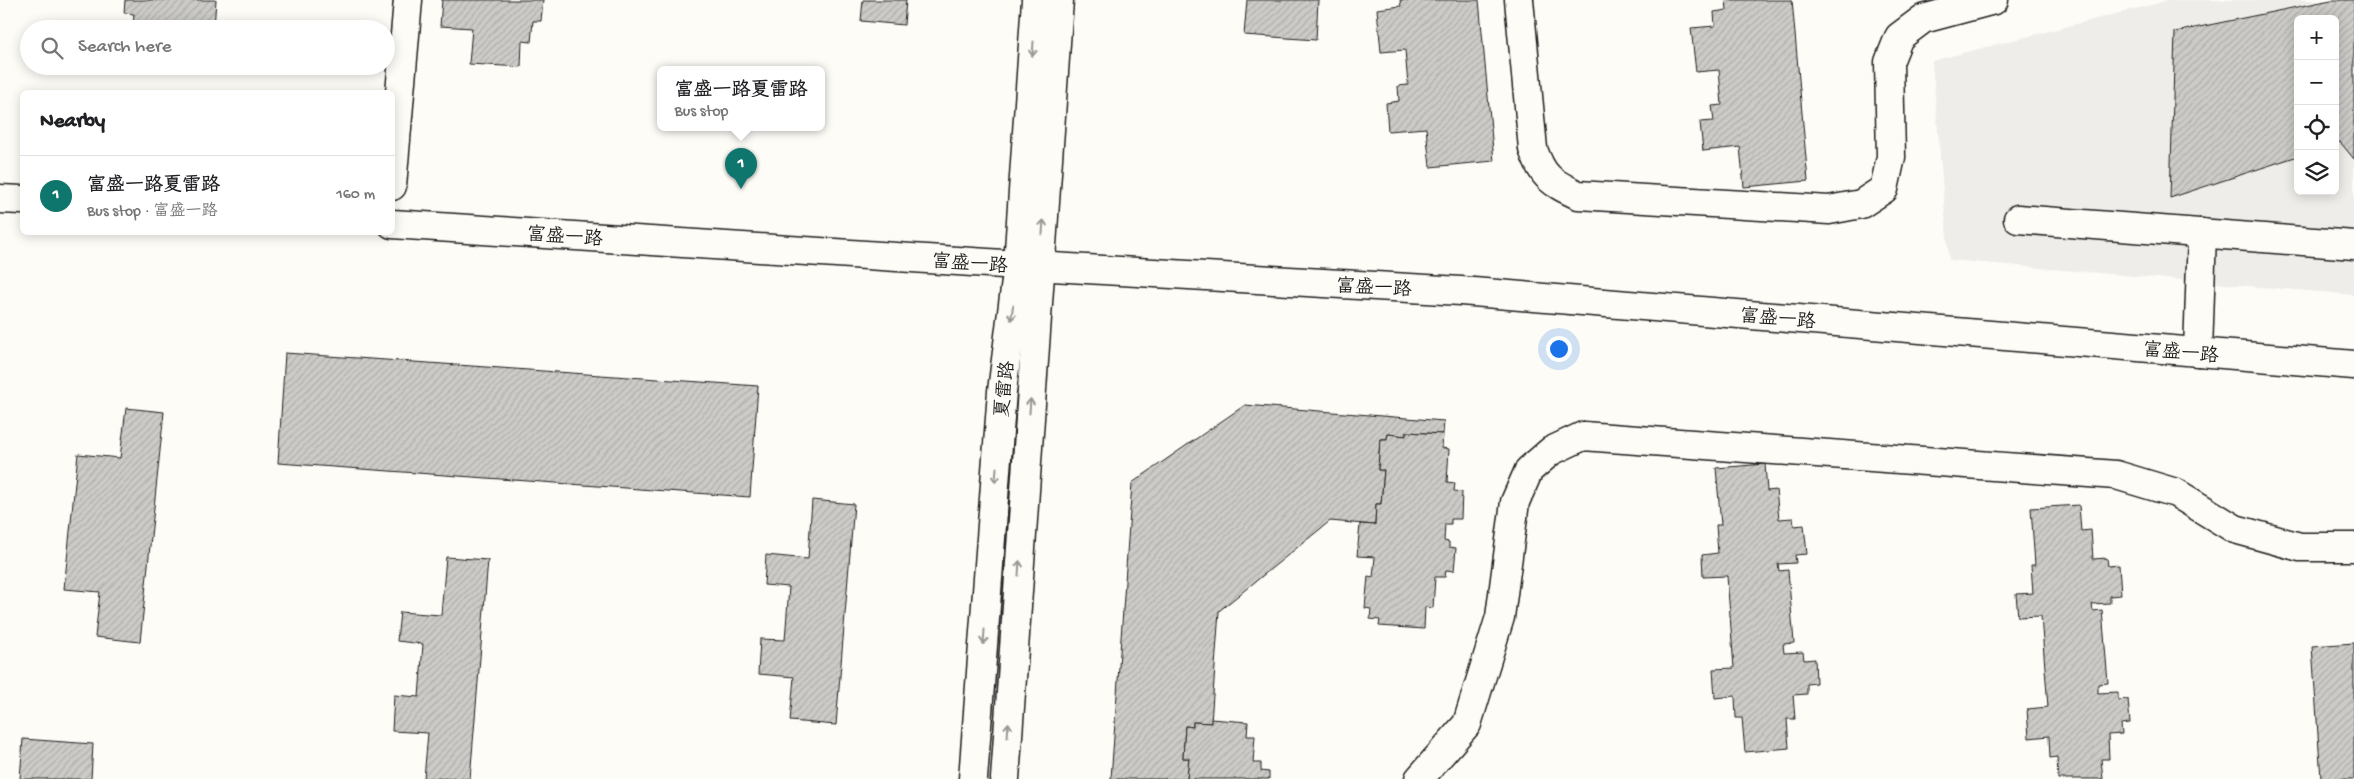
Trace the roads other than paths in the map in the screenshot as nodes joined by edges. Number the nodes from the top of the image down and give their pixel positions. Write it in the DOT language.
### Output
graph roads {
  1 [pos="408,0"];
  2 [pos="1036,0"];
  3 [pos="1059,0"];
  4 [pos="1519,0"];
  5 [pos="1994,0"];
  6 [pos="395,151"];
  7 [pos="0,199"];
  8 [pos="20,200"];
  9 [pos="2018,220"];
  10 [pos="395,224"];
  11 [pos="2202,233"];
  12 [pos="2354,245"];
  13 [pos="1029,266"];
  14 [pos="2198,352"];
  15 [pos="2354,365"];
  16 [pos="2354,547"];
  17 [pos="973,779"];
  18 [pos="1005,779"];
  19 [pos="1419,779"];
  1 -- 6 [label="street"];
  2 -- 13 [label="street, 夏雷路, one-way"];
  13 -- 3 [label="street, 夏雷路, one-way"];
  4 -- 5 [label="street"];
  7 -- 8 [label="street"];
  9 -- 11 [label="street"];
  10 -- 13 [label="street, 富盛一路"];
  11 -- 12 [label="street"];
  11 -- 14 [label="street"];
  13 -- 14 [label="street, 富盛一路"];
  13 -- 17 [label="street, 夏雷路, one-way"];
  18 -- 13 [label="street, 夏雷路, one-way"];
  14 -- 15 [label="street, 富盛一路"];
  16 -- 19 [label="street"];
}
